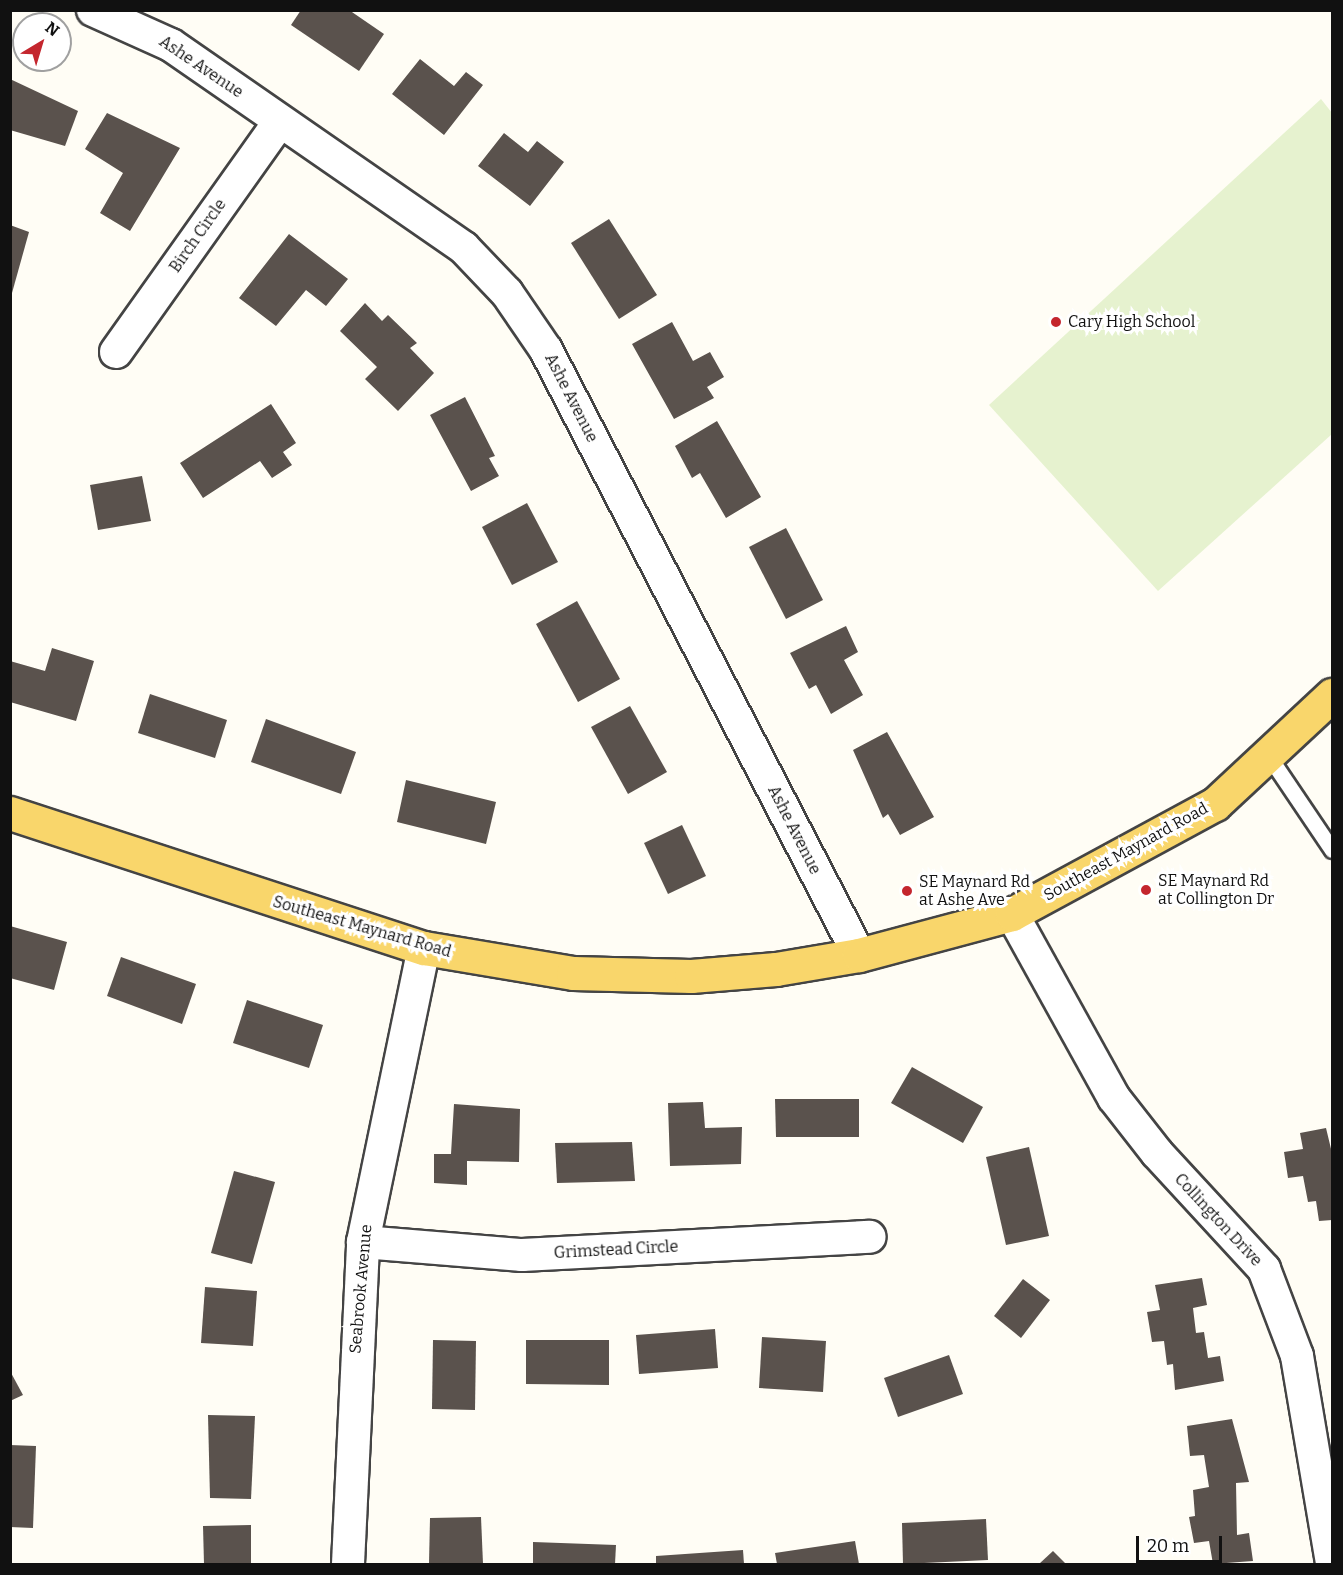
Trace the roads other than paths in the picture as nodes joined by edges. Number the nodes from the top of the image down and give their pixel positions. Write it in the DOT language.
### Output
graph roads {
  1 [pos="93,10"];
  2 [pos="280,121"];
  3 [pos="116,351"];
  4 [pos="1332,695"];
  5 [pos="1270,758"];
  6 [pos="10,813"];
  7 [pos="1332,850"];
  8 [pos="1012,914"];
  9 [pos="424,948"];
  10 [pos="859,955"];
  11 [pos="870,1237"];
  12 [pos="363,1242"];
  13 [pos="348,1564"];
  14 [pos="1332,1564"];
  1 -- 2 [label="street, Ashe Avenue"];
  2 -- 3 [label="street, Birch Circle"];
  2 -- 10 [label="street, Ashe Avenue"];
  4 -- 5 [label="main road, Southeast Maynard Road"];
  5 -- 7 [label="lane"];
  5 -- 8 [label="main road, Southeast Maynard Road"];
  6 -- 9 [label="main road, Southeast Maynard Road"];
  8 -- 10 [label="main road, Southeast Maynard Road"];
  8 -- 14 [label="street, Collington Drive"];
  9 -- 10 [label="main road, Southeast Maynard Road"];
  9 -- 12 [label="street, Seabrook Avenue"];
  11 -- 12 [label="street, Grimstead Circle"];
  12 -- 13 [label="street, Seabrook Avenue"];
}
